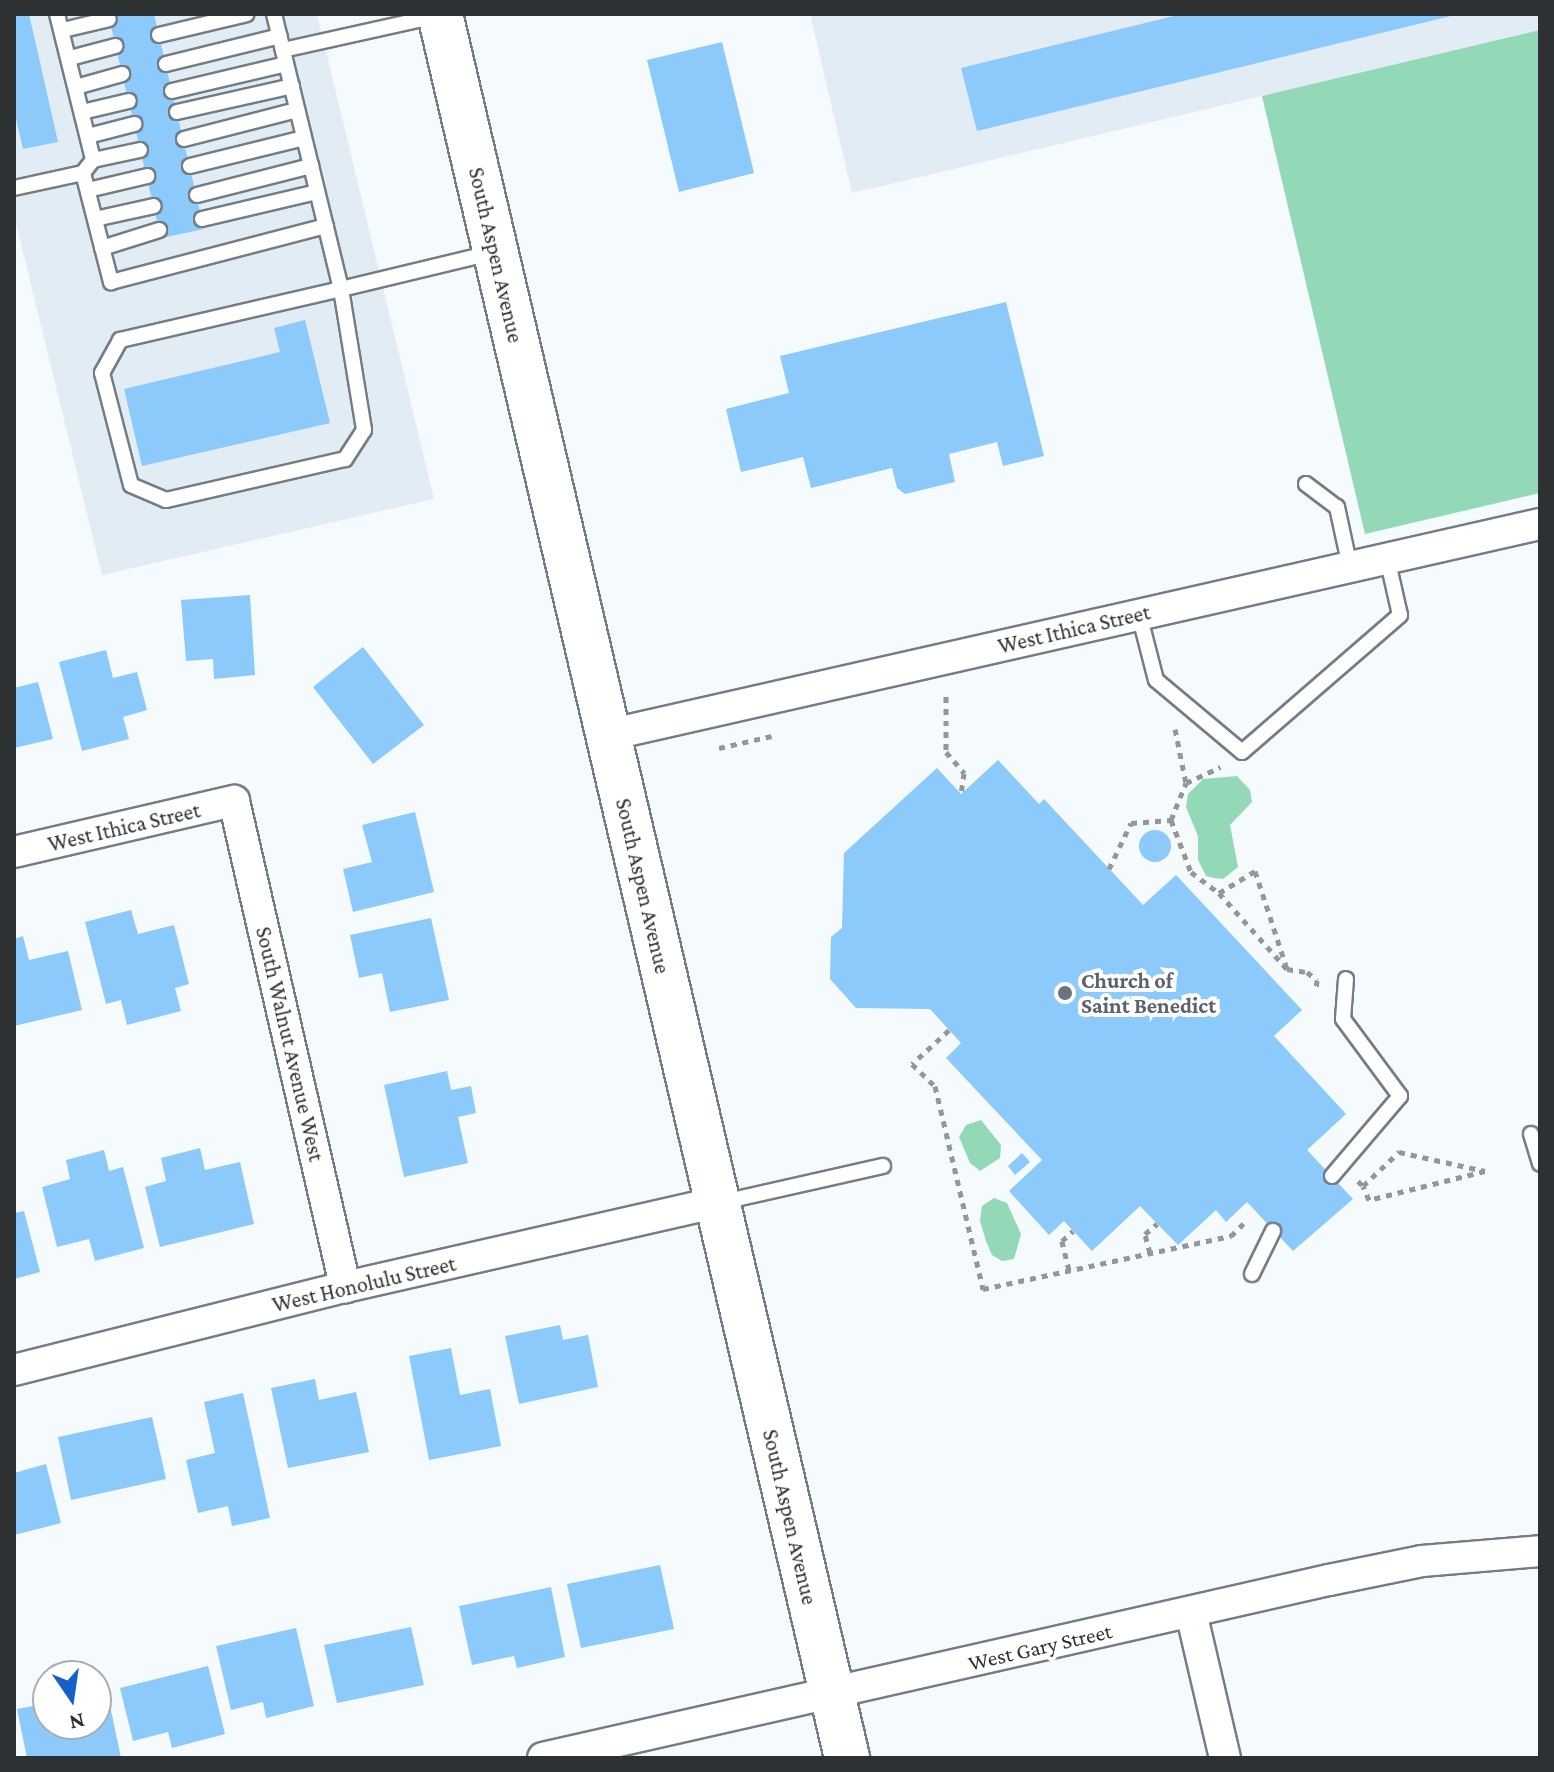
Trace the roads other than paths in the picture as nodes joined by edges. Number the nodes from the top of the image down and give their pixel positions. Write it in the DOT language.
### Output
graph roads {
  1 [pos="57,14"];
  2 [pos="247,14"];
  3 [pos="274,14"];
  4 [pos="440,15"];
  5 [pos="109,19"];
  6 [pos="63,30"];
  7 [pos="159,35"];
  8 [pos="115,46"];
  9 [pos="283,50"];
  10 [pos="70,58"];
  11 [pos="166,64"];
  12 [pos="122,74"];
  13 [pos="292,86"];
  14 [pos="76,87"];
  15 [pos="172,91"];
  16 [pos="129,101"];
  17 [pos="297,110"];
  18 [pos="82,112"];
  19 [pos="177,112"];
  20 [pos="134,124"];
  21 [pos="88,136"];
  22 [pos="304,138"];
  23 [pos="184,139"];
  24 [pos="140,150"];
  25 [pos="93,160"];
  26 [pos="190,166"];
  27 [pos="311,166"];
  28 [pos="83,173"];
  29 [pos="147,176"];
  30 [pos="14,188"];
  31 [pos="88,190"];
  32 [pos="317,192"];
  33 [pos="197,195"];
  34 [pos="154,206"];
  35 [pos="95,219"];
  36 [pos="202,219"];
  37 [pos="326,226"];
  38 [pos="159,230"];
  39 [pos="102,248"];
  40 [pos="495,252"];
  41 [pos="341,289"];
  42 [pos="1306,484"];
  43 [pos="1540,524"];
  44 [pos="1387,558"];
  45 [pos="1350,567"];
  46 [pos="1139,614"];
  47 [pos="608,735"];
  48 [pos="234,801"];
  49 [pos="14,852"];
  50 [pos="1346,979"];
  51 [pos="1531,1134"];
  52 [pos="1540,1164"];
  53 [pos="883,1166"];
  54 [pos="1337,1170"];
  55 [pos="716,1203"];
  56 [pos="1273,1231"];
  57 [pos="1252,1274"];
  58 [pos="345,1287"];
  59 [pos="14,1370"];
  60 [pos="1540,1551"];
  61 [pos="1191,1612"];
  62 [pos="832,1693"];
  63 [pos="543,1758"];
  64 [pos="847,1758"];
  65 [pos="1225,1758"];
  1 -- 6 [label="lane"];
  2 -- 7 [label="lane"];
  3 -- 9 [label="lane"];
  4 -- 9 [label="lane"];
  4 -- 40 [label="main road, South Aspen Avenue"];
  5 -- 6 [label="lane"];
  6 -- 10 [label="lane"];
  8 -- 10 [label="lane"];
  9 -- 11 [label="lane"];
  9 -- 13 [label="lane"];
  9 -- 15 [label="lane"];
  10 -- 14 [label="lane"];
  12 -- 14 [label="lane"];
  13 -- 17 [label="lane"];
  13 -- 19 [label="lane"];
  14 -- 18 [label="lane"];
  16 -- 18 [label="lane"];
  17 -- 22 [label="lane"];
  17 -- 23 [label="lane"];
  18 -- 21 [label="lane"];
  20 -- 21 [label="lane"];
  21 -- 25 [label="lane"];
  22 -- 26 [label="lane"];
  22 -- 27 [label="lane"];
  24 -- 25 [label="lane"];
  25 -- 28 [label="lane"];
  27 -- 32 [label="lane"];
  27 -- 33 [label="lane"];
  28 -- 30 [label="lane"];
  28 -- 31 [label="lane"];
  29 -- 31 [label="lane"];
  31 -- 35 [label="lane"];
  32 -- 36 [label="lane"];
  32 -- 37 [label="lane"];
  34 -- 35 [label="lane"];
  35 -- 39 [label="lane"];
  37 -- 39 [label="lane"];
  37 -- 41 [label="lane"];
  38 -- 39 [label="lane"];
  40 -- 41 [label="lane"];
  40 -- 47 [label="main road, South Aspen Avenue"];
  41 -- 41 [label="lane"];
  42 -- 45 [label="lane"];
  43 -- 44 [label="street, West Ithica Street"];
  44 -- 45 [label="street, West Ithica Street"];
  44 -- 46 [label="lane"];
  45 -- 46 [label="street, West Ithica Street"];
  46 -- 47 [label="street, West Ithica Street"];
  47 -- 55 [label="main road, South Aspen Avenue"];
  48 -- 49 [label="street, West Ithica Street"];
  48 -- 58 [label="street, South Walnut Avenue West"];
  50 -- 54 [label="lane"];
  51 -- 52 [label="lane"];
  53 -- 55 [label="lane"];
  55 -- 58 [label="street, West Honolulu Street"];
  55 -- 62 [label="main road, South Aspen Avenue"];
  56 -- 57 [label="lane"];
  58 -- 59 [label="street, West Honolulu Street"];
  60 -- 61 [label="street, West Gary Street"];
  61 -- 62 [label="street, West Gary Street"];
  61 -- 65 [label="street"];
  62 -- 63 [label="street, West Gary Street"];
  62 -- 64 [label="main road, South Aspen Avenue"];
}
